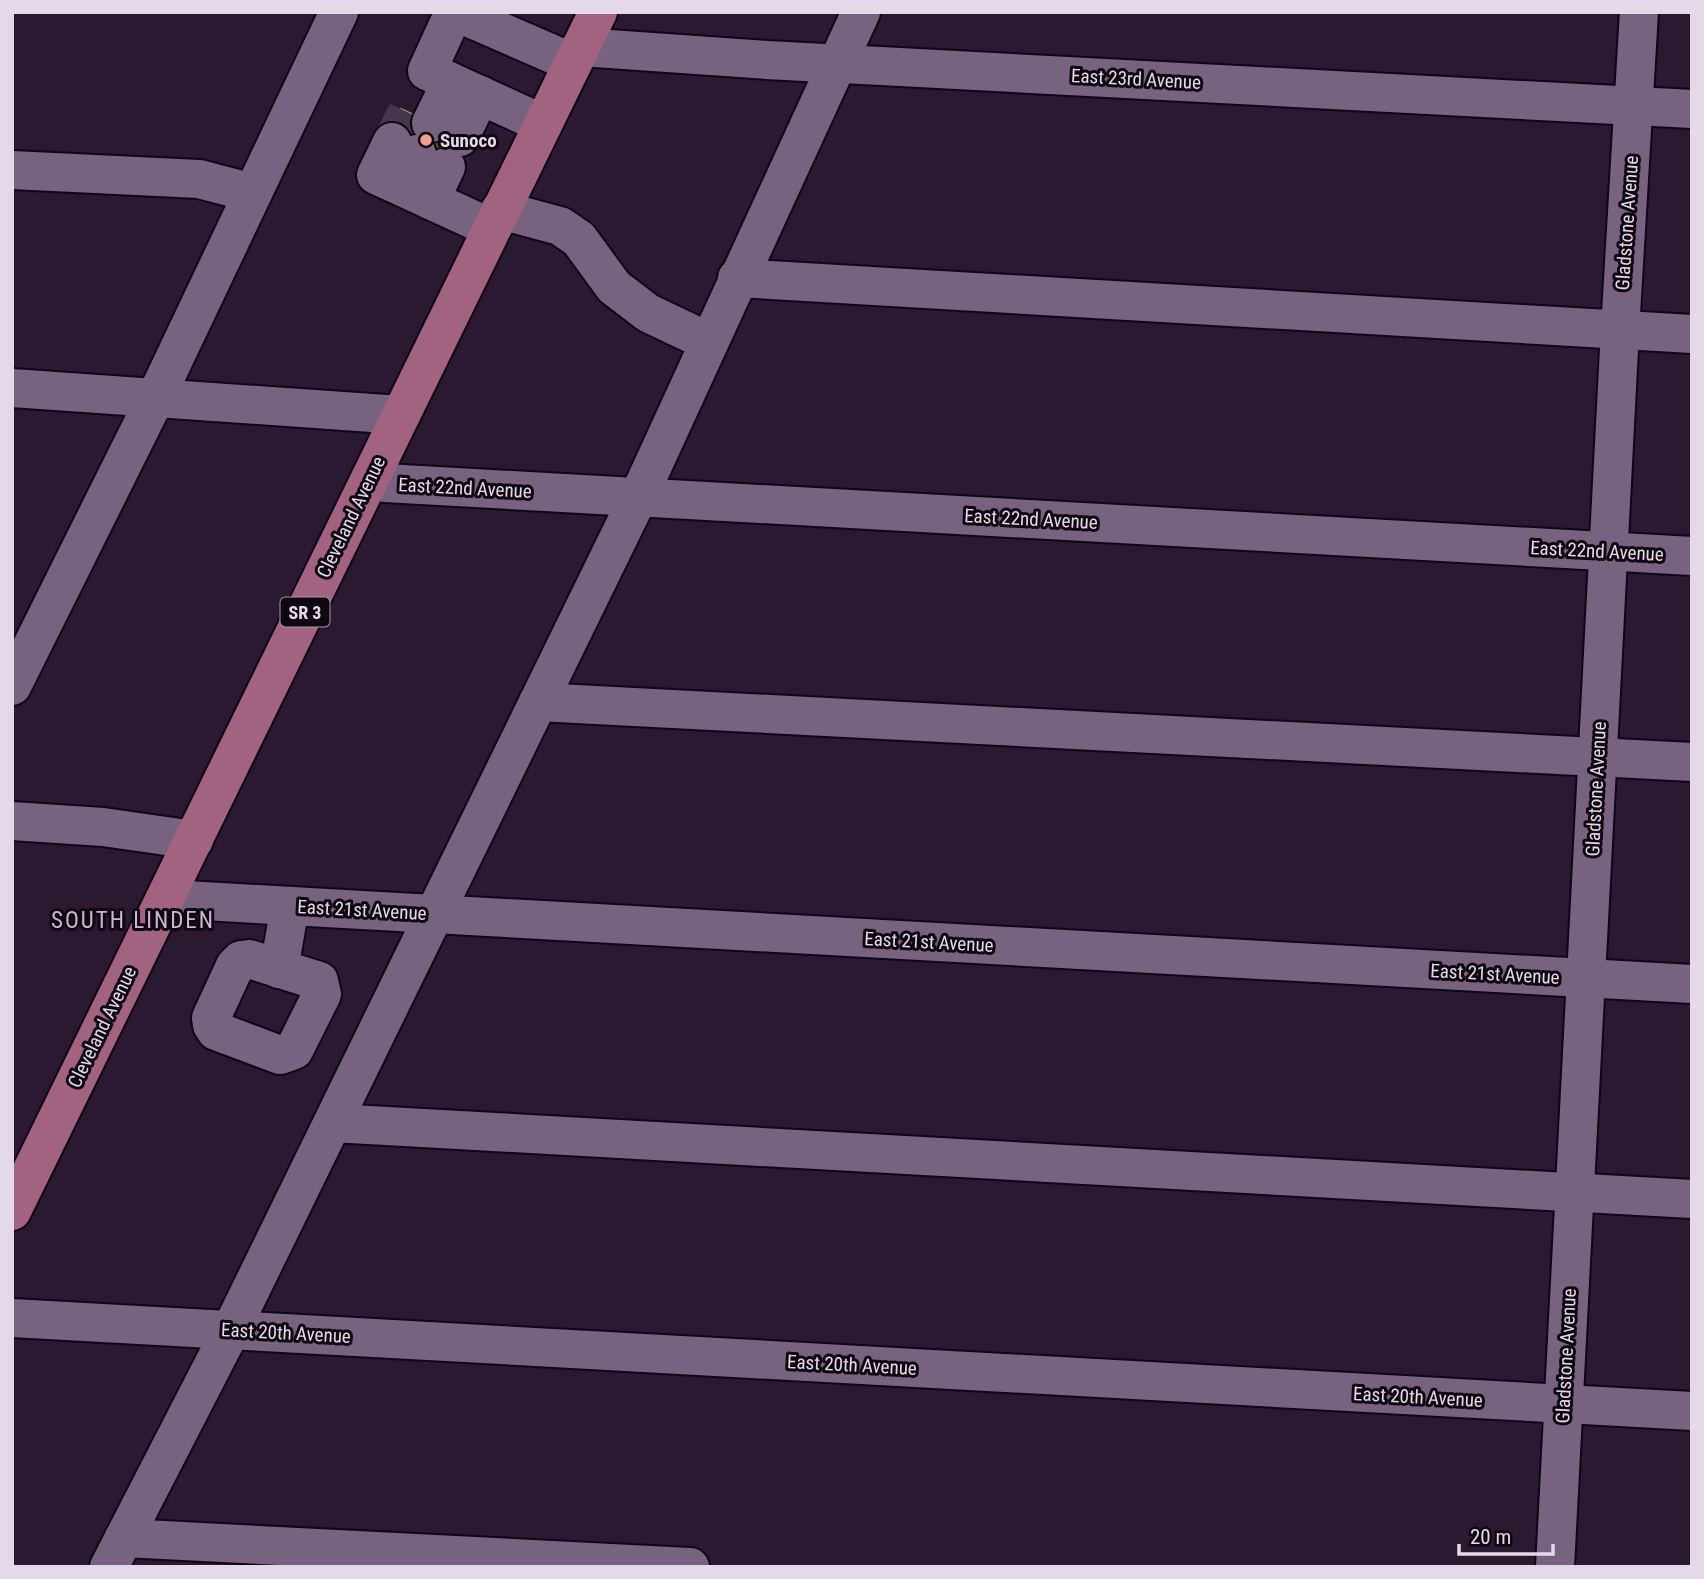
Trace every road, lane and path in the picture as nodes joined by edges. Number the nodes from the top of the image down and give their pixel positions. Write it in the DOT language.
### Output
graph roads {
  1 [pos="339,12"];
  2 [pos="455,12"];
  3 [pos="598,12"];
  4 [pos="860,12"];
  5 [pos="1639,12"];
  6 [pos="577,55"];
  7 [pos="835,63"];
  8 [pos="452,83"];
  9 [pos="1634,106"];
  10 [pos="1692,109"];
  11 [pos="543,124"];
  12 [pos="423,153"];
  13 [pos="12,170"];
  14 [pos="253,193"];
  15 [pos="496,219"];
  16 [pos="737,278"];
  17 [pos="1620,330"];
  18 [pos="1692,334"];
  19 [pos="709,342"];
  20 [pos="12,388"];
  21 [pos="156,397"];
  22 [pos="401,415"];
  23 [pos="370,479"];
  24 [pos="638,498"];
  25 [pos="1609,551"];
  26 [pos="1692,556"];
  27 [pos="26,625"];
  28 [pos="12,686"];
  29 [pos="538,702"];
  30 [pos="1598,757"];
  31 [pos="1692,762"];
  32 [pos="12,821"];
  33 [pos="194,840"];
  34 [pos="166,897"];
  35 [pos="290,906"];
  36 [pos="435,915"];
  37 [pos="279,969"];
  38 [pos="1585,979"];
  39 [pos="1692,984"];
  40 [pos="332,1124"];
  41 [pos="1576,1191"];
  42 [pos="1692,1199"];
  43 [pos="12,1211"];
  44 [pos="12,1318"];
  45 [pos="231,1330"];
  46 [pos="1562,1404"];
  47 [pos="1692,1411"];
  48 [pos="117,1552"];
  49 [pos="691,1567"];
  50 [pos="1555,1567"];
  1 -- 14 [label="street"];
  2 -- 6 [label="street, East 23rd Avenue"];
  2 -- 8 [label="street"];
  3 -- 6 [label="main road, Cleveland Avenue / SR 3"];
  4 -- 7 [label="street"];
  5 -- 9 [label="street, Gladstone Avenue"];
  6 -- 7 [label="street, East 23rd Avenue"];
  6 -- 11 [label="main road, Cleveland Avenue / SR 3"];
  7 -- 9 [label="street, East 23rd Avenue"];
  7 -- 16 [label="street"];
  8 -- 11 [label="street"];
  8 -- 12 [label="street"];
  8 -- 12 [label="street"];
  9 -- 10 [label="street, East 23rd Avenue"];
  9 -- 17 [label="street, Gladstone Avenue"];
  11 -- 15 [label="main road, Cleveland Avenue / SR 3"];
  12 -- 15 [label="street"];
  13 -- 14 [label="street"];
  14 -- 21 [label="street"];
  15 -- 19 [label="street"];
  15 -- 22 [label="main road, Cleveland Avenue / SR 3"];
  16 -- 17 [label="street"];
  16 -- 19 [label="street"];
  17 -- 18 [label="street"];
  17 -- 25 [label="street, Gladstone Avenue"];
  19 -- 24 [label="street"];
  20 -- 21 [label="street"];
  21 -- 22 [label="street"];
  21 -- 27 [label="street"];
  22 -- 23 [label="main road, Cleveland Avenue / SR 3"];
  23 -- 24 [label="street, East 22nd Avenue"];
  23 -- 33 [label="main road, Cleveland Avenue / SR 3"];
  24 -- 25 [label="street, East 22nd Avenue"];
  24 -- 29 [label="street"];
  25 -- 26 [label="street, East 22nd Avenue"];
  25 -- 30 [label="street, Gladstone Avenue"];
  27 -- 28 [label="street"];
  29 -- 30 [label="street"];
  29 -- 36 [label="street"];
  30 -- 31 [label="street"];
  30 -- 38 [label="street, Gladstone Avenue"];
  32 -- 33 [label="street"];
  33 -- 34 [label="main road, Cleveland Avenue / SR 3"];
  34 -- 35 [label="street, East 21st Avenue"];
  34 -- 43 [label="main road, Cleveland Avenue / SR 3"];
  35 -- 36 [label="street, East 21st Avenue"];
  35 -- 37 [label="street"];
  36 -- 38 [label="street, East 21st Avenue"];
  36 -- 40 [label="street"];
  38 -- 39 [label="street, East 21st Avenue"];
  38 -- 41 [label="street, Gladstone Avenue"];
  40 -- 41 [label="street"];
  40 -- 45 [label="street"];
  41 -- 42 [label="street"];
  41 -- 46 [label="street, Gladstone Avenue"];
  44 -- 45 [label="street, East 20th Avenue"];
  45 -- 46 [label="street, East 20th Avenue"];
  45 -- 48 [label="street"];
  46 -- 47 [label="street, East 20th Avenue"];
  46 -- 50 [label="street, Gladstone Avenue"];
  48 -- 49 [label="street"];
}
